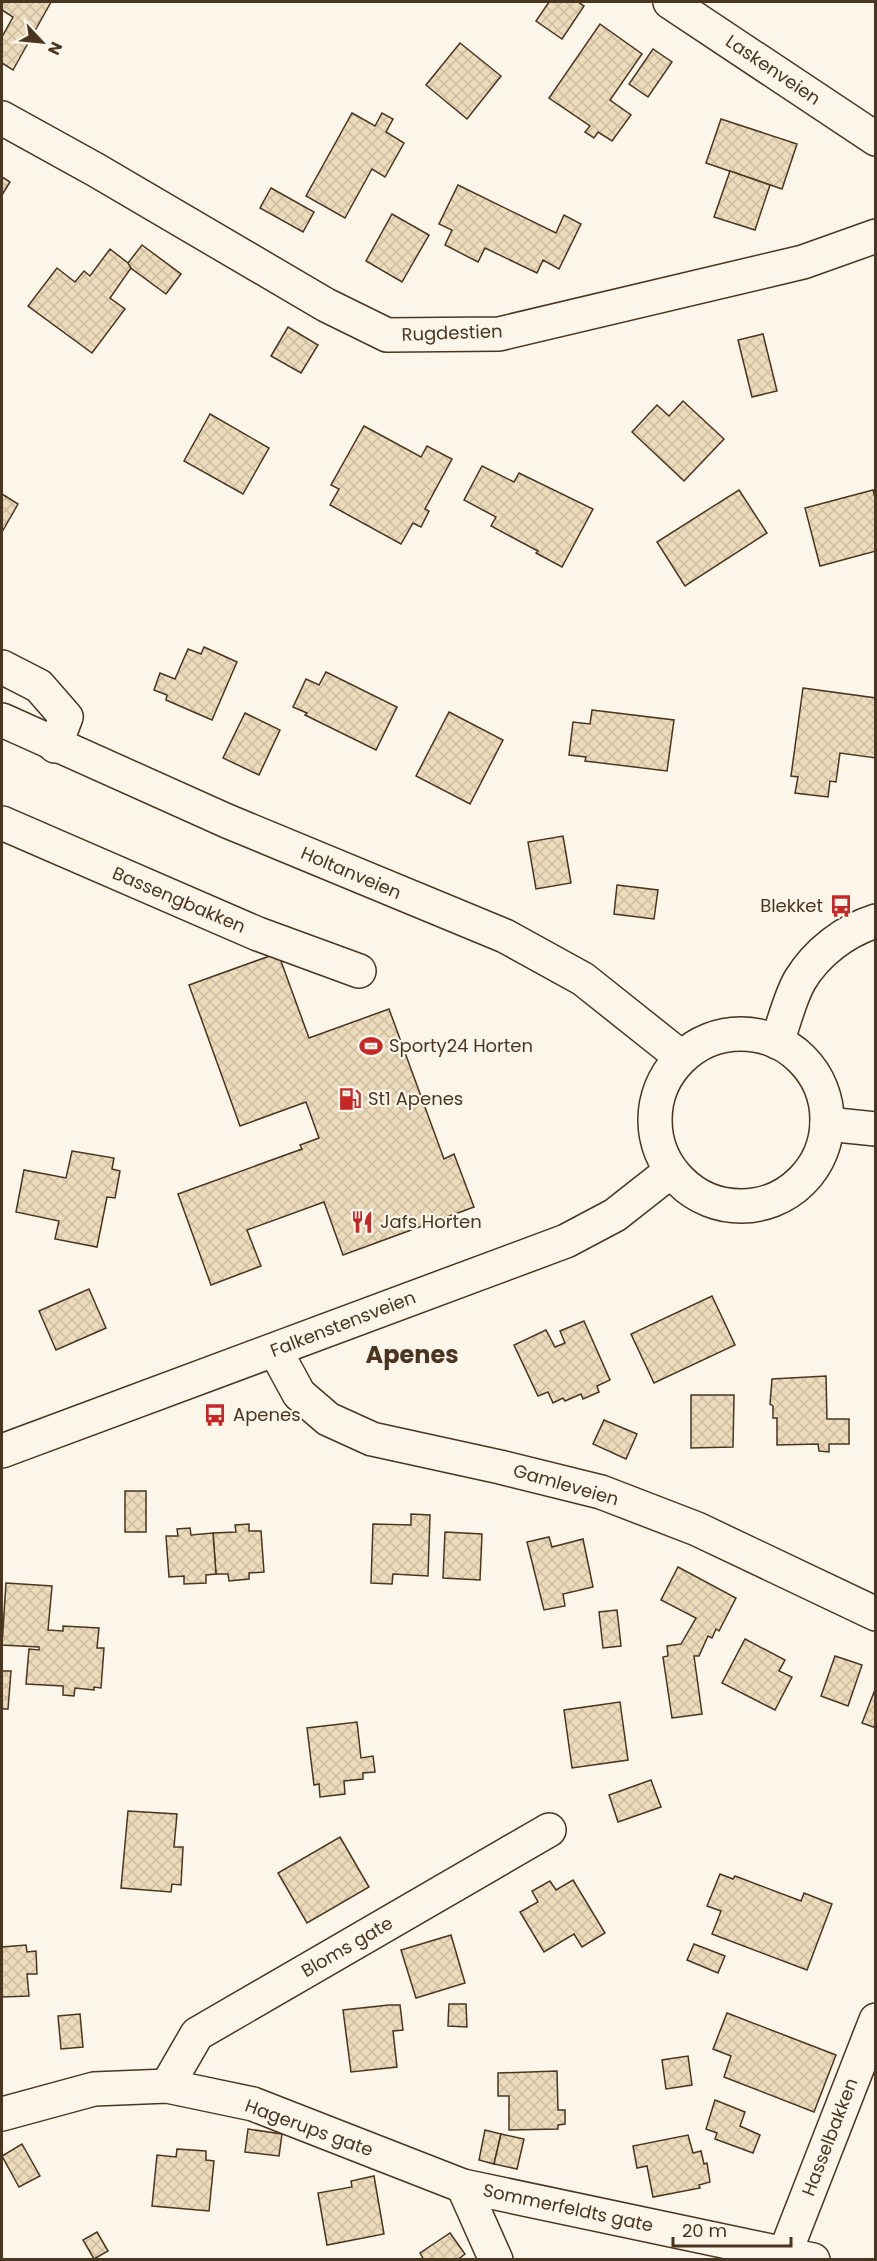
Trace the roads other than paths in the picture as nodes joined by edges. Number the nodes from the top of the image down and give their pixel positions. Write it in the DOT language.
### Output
graph roads {
  1 [pos="670,2"];
  2 [pos="2,118"];
  3 [pos="876,139"];
  4 [pos="876,236"];
  5 [pos="2,667"];
  6 [pos="2,720"];
  7 [pos="56,746"];
  8 [pos="2,823"];
  9 [pos="876,921"];
  10 [pos="359,971"];
  11 [pos="777,1042"];
  12 [pos="681,1057"];
  13 [pos="827,1124"];
  14 [pos="876,1129"];
  15 [pos="671,1171"];
  16 [pos="275,1350"];
  17 [pos="2,1451"];
  18 [pos="876,1614"];
  19 [pos="549,1830"];
  20 [pos="876,2020"];
  21 [pos="167,2086"];
  22 [pos="2,2114"];
  23 [pos="463,2186"];
  24 [pos="799,2256"];
  25 [pos="496,2259"];
  1 -- 3 [label="street, Laskenveien"];
  2 -- 4 [label="street, Rugdestien"];
  5 -- 7 [label="street"];
  6 -- 7 [label="street, Holtanveien"];
  7 -- 12 [label="street, Holtanveien"];
  8 -- 10 [label="street, Bassengbakken"];
  9 -- 11 [label="street"];
  11 -- 12 [label="street"];
  11 -- 13 [label="street"];
  12 -- 15 [label="street"];
  13 -- 14 [label="street"];
  13 -- 15 [label="street"];
  15 -- 16 [label="street, Falkenstensveien"];
  16 -- 17 [label="street, Falkenstensveien"];
  16 -- 18 [label="street, Gamleveien"];
  19 -- 21 [label="street, Bloms gate"];
  20 -- 24 [label="street, Hasselbakken"];
  21 -- 22 [label="street, Hagerups gate"];
  21 -- 23 [label="street, Hagerups gate"];
  23 -- 24 [label="street, Sommerfeldts gate"];
  23 -- 25 [label="street"];
}
